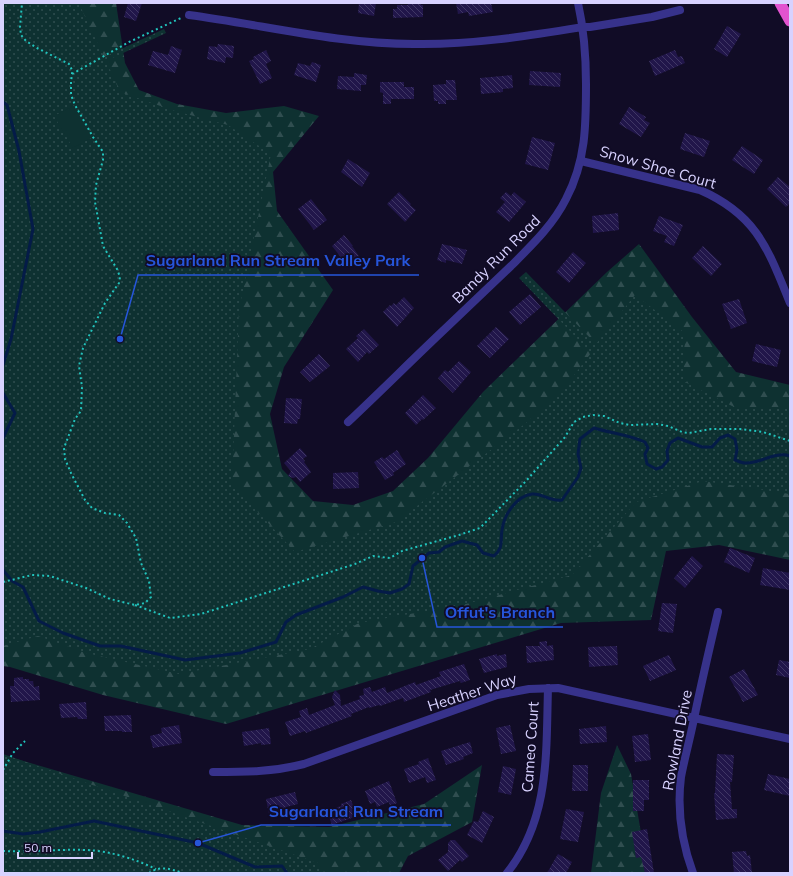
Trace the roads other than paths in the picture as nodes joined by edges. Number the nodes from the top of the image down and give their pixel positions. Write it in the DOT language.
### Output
graph roads {
  1 [pos="578,3"];
  2 [pos="780,3"];
  3 [pos="680,10"];
  4 [pos="189,15"];
  5 [pos="790,21"];
  6 [pos="583,27"];
  7 [pos="581,160"];
  8 [pos="790,303"];
  9 [pos="348,422"];
  10 [pos="718,612"];
  11 [pos="548,688"];
  12 [pos="694,718"];
  13 [pos="790,739"];
  14 [pos="213,772"];
  15 [pos="507,873"];
  16 [pos="693,873"];
  1 -- 6 [label="street, Bandy Run Road"];
  2 -- 5 [label="highway"];
  3 -- 6 [label="street"];
  4 -- 6 [label="street"];
  6 -- 7 [label="street, Bandy Run Road"];
  7 -- 8 [label="street, Snow Shoe Court"];
  7 -- 9 [label="street, Bandy Run Road"];
  10 -- 12 [label="street, Rowland Drive"];
  11 -- 12 [label="street, Heather Way"];
  11 -- 14 [label="street, Heather Way"];
  11 -- 15 [label="street, Cameo Court"];
  12 -- 13 [label="street, Heather Way"];
  12 -- 16 [label="street, Rowland Drive"];
}
